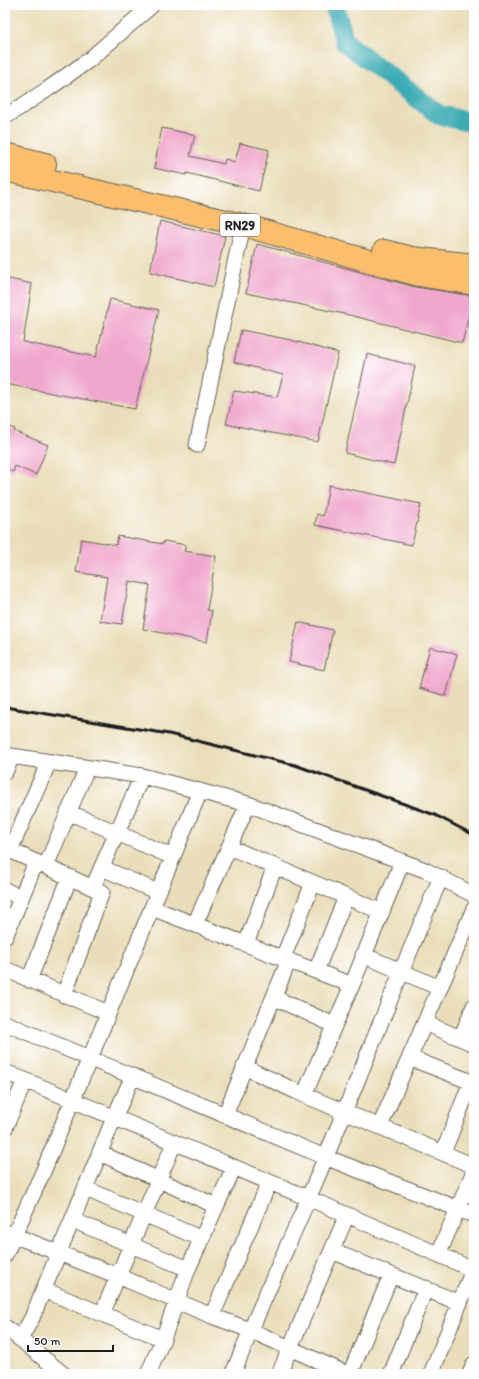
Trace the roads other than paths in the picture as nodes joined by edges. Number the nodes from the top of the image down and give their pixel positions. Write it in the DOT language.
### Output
graph roads {
  1 [pos="152,5"];
  2 [pos="5,117"];
  3 [pos="5,154"];
  4 [pos="5,170"];
  5 [pos="144,196"];
  6 [pos="244,225"];
  7 [pos="474,264"];
  8 [pos="474,284"];
  9 [pos="198,445"];
  10 [pos="8,755"];
  11 [pos="49,762"];
  12 [pos="87,768"];
  13 [pos="5,772"];
  14 [pos="142,776"];
  15 [pos="200,791"];
  16 [pos="248,804"];
  17 [pos="68,812"];
  18 [pos="117,834"];
  19 [pos="229,847"];
  20 [pos="8,849"];
  21 [pos="173,857"];
  22 [pos="402,862"];
  23 [pos="41,864"];
  24 [pos="275,866"];
  25 [pos="102,868"];
  26 [pos="70,877"];
  27 [pos="441,877"];
  28 [pos="313,882"];
  29 [pos="93,887"];
  30 [pos="5,890"];
  31 [pos="158,892"];
  32 [pos="474,895"];
  33 [pos="346,897"];
  34 [pos="21,898"];
  35 [pos="152,908"];
  36 [pos="474,909"];
  37 [pos="382,912"];
  38 [pos="195,924"];
  39 [pos="6,932"];
  40 [pos="246,944"];
  41 [pos="363,955"];
  42 [pos="286,959"];
  43 [pos="5,969"];
  44 [pos="316,971"];
  45 [pos="400,971"];
  46 [pos="29,980"];
  47 [pos="352,985"];
  48 [pos="440,988"];
  49 [pos="64,995"];
  50 [pos="274,998"];
  51 [pos="474,1006"];
  52 [pos="108,1013"];
  53 [pos="425,1023"];
  54 [pos="5,1024"];
  55 [pos="334,1025"];
  56 [pos="467,1041"];
  57 [pos="410,1058"];
  58 [pos="90,1059"];
  59 [pos="244,1067"];
  60 [pos="5,1072"];
  61 [pos="133,1076"];
  62 [pos="25,1080"];
  63 [pos="472,1082"];
  64 [pos="304,1095"];
  65 [pos="71,1100"];
  66 [pos="344,1111"];
  67 [pos="225,1115"];
  68 [pos="114,1118"];
  69 [pos="7,1119"];
  70 [pos="380,1126"];
  71 [pos="174,1143"];
  72 [pos="100,1153"];
  73 [pos="443,1153"];
  74 [pos="325,1157"];
  75 [pos="474,1166"];
  76 [pos="234,1167"];
  77 [pos="474,1171"];
  78 [pos="159,1180"];
  79 [pos="269,1183"];
  80 [pos="86,1189"];
  81 [pos="308,1198"];
  82 [pos="216,1206"];
  83 [pos="458,1208"];
  84 [pos="145,1214"];
  85 [pos="347,1215"];
  86 [pos="474,1215"];
  87 [pos="72,1220"];
  88 [pos="9,1234"];
  89 [pos="202,1239"];
  90 [pos="131,1245"];
  91 [pos="332,1251"];
  92 [pos="60,1253"];
  93 [pos="439,1253"];
  94 [pos="5,1255"];
  95 [pos="188,1269"];
  96 [pos="474,1270"];
  97 [pos="391,1275"];
  98 [pos="118,1276"];
  99 [pos="426,1288"];
  100 [pos="44,1290"];
  101 [pos="176,1302"];
  102 [pos="460,1304"];
  103 [pos="102,1314"];
  104 [pos="212,1316"];
  105 [pos="5,1327"];
  106 [pos="250,1330"];
  107 [pos="20,1339"];
  108 [pos="163,1339"];
  109 [pos="290,1348"];
  110 [pos="474,1364"];
  111 [pos="324,1369"];
  112 [pos="63,1374"];
  113 [pos="148,1374"];
  114 [pos="232,1374"];
  115 [pos="279,1374"];
  116 [pos="349,1374"];
  117 [pos="391,1374"];
  118 [pos="431,1374"];
  119 [pos="470,1374"];
  1 -- 2 [label="street"];
  3 -- 5 [label="highway, RN29"];
  4 -- 5 [label="highway, RN29"];
  5 -- 6 [label="highway, RN29"];
  5 -- 7 [label="highway, RN29"];
  6 -- 8 [label="highway, RN29"];
  6 -- 9 [label="street"];
  10 -- 11 [label="street"];
  10 -- 13 [label="street"];
  11 -- 12 [label="street"];
  11 -- 20 [label="street"];
  12 -- 14 [label="street"];
  12 -- 17 [label="street"];
  14 -- 15 [label="street"];
  14 -- 18 [label="street"];
  15 -- 16 [label="street"];
  15 -- 21 [label="street"];
  16 -- 19 [label="street"];
  16 -- 22 [label="street"];
  17 -- 18 [label="street"];
  17 -- 23 [label="street"];
  18 -- 21 [label="street"];
  18 -- 25 [label="street"];
  19 -- 24 [label="street"];
  19 -- 38 [label="street"];
  20 -- 23 [label="street"];
  21 -- 31 [label="street"];
  22 -- 27 [label="street"];
  22 -- 37 [label="street"];
  23 -- 26 [label="street"];
  23 -- 34 [label="street"];
  24 -- 28 [label="street"];
  24 -- 40 [label="street"];
  25 -- 29 [label="street"];
  25 -- 31 [label="street"];
  26 -- 29 [label="street"];
  26 -- 46 [label="street"];
  27 -- 32 [label="street"];
  27 -- 45 [label="street"];
  28 -- 33 [label="street"];
  28 -- 42 [label="street"];
  29 -- 49 [label="street"];
  30 -- 34 [label="street"];
  31 -- 35 [label="street"];
  33 -- 37 [label="street"];
  33 -- 44 [label="street"];
  34 -- 39 [label="street"];
  35 -- 38 [label="street"];
  35 -- 52 [label="street"];
  36 -- 48 [label="street"];
  37 -- 41 [label="street"];
  38 -- 40 [label="street"];
  40 -- 42 [label="street"];
  41 -- 45 [label="street"];
  41 -- 47 [label="street"];
  42 -- 44 [label="street"];
  42 -- 50 [label="street"];
  43 -- 46 [label="street"];
  44 -- 47 [label="street"];
  45 -- 48 [label="street"];
  45 -- 66 [label="street"];
  46 -- 49 [label="street"];
  47 -- 55 [label="street"];
  48 -- 53 [label="street"];
  49 -- 52 [label="street"];
  50 -- 55 [label="street"];
  50 -- 59 [label="street"];
  51 -- 56 [label="street"];
  52 -- 58 [label="street"];
  53 -- 56 [label="street"];
  53 -- 57 [label="street"];
  54 -- 58 [label="street"];
  55 -- 64 [label="street"];
  57 -- 63 [label="street"];
  57 -- 70 [label="street"];
  58 -- 61 [label="street"];
  58 -- 65 [label="street"];
  59 -- 64 [label="street"];
  59 -- 67 [label="street"];
  60 -- 62 [label="street"];
  61 -- 67 [label="street"];
  61 -- 68 [label="street"];
  62 -- 65 [label="street"];
  62 -- 69 [label="street"];
  63 -- 73 [label="street"];
  64 -- 66 [label="street"];
  65 -- 68 [label="street"];
  65 -- 88 [label="street"];
  66 -- 70 [label="street"];
  66 -- 74 [label="street"];
  67 -- 74 [label="street"];
  68 -- 71 [label="street"];
  68 -- 72 [label="street"];
  70 -- 73 [label="street"];
  71 -- 76 [label="street"];
  71 -- 78 [label="street"];
  72 -- 78 [label="street"];
  72 -- 80 [label="street"];
  73 -- 75 [label="street"];
  74 -- 81 [label="street"];
  74 -- 83 [label="street"];
  76 -- 79 [label="street"];
  76 -- 82 [label="street"];
  77 -- 83 [label="street"];
  78 -- 82 [label="street"];
  78 -- 84 [label="street"];
  79 -- 81 [label="street"];
  79 -- 104 [label="street"];
  80 -- 84 [label="street"];
  80 -- 87 [label="street"];
  81 -- 85 [label="street"];
  81 -- 106 [label="street"];
  82 -- 89 [label="street"];
  83 -- 86 [label="street"];
  83 -- 93 [label="street"];
  84 -- 89 [label="street"];
  84 -- 90 [label="street"];
  85 -- 91 [label="street"];
  85 -- 93 [label="street"];
  87 -- 90 [label="street"];
  87 -- 92 [label="street"];
  88 -- 92 [label="street"];
  88 -- 94 [label="street"];
  89 -- 95 [label="street"];
  90 -- 95 [label="street"];
  90 -- 98 [label="street"];
  91 -- 97 [label="street"];
  91 -- 109 [label="street"];
  92 -- 98 [label="street"];
  92 -- 100 [label="street"];
  93 -- 96 [label="street"];
  95 -- 101 [label="street"];
  96 -- 102 [label="street"];
  97 -- 99 [label="street"];
  97 -- 116 [label="street"];
  98 -- 101 [label="street"];
  98 -- 103 [label="street"];
  99 -- 102 [label="street"];
  99 -- 117 [label="street"];
  100 -- 103 [label="street"];
  100 -- 107 [label="street"];
  101 -- 104 [label="street"];
  101 -- 108 [label="street"];
  102 -- 118 [label="street"];
  103 -- 108 [label="street"];
  104 -- 106 [label="street"];
  105 -- 107 [label="street"];
  106 -- 109 [label="street"];
  106 -- 114 [label="street"];
  107 -- 112 [label="street"];
  108 -- 113 [label="street"];
  109 -- 111 [label="street"];
  109 -- 115 [label="street"];
  110 -- 119 [label="street"];
  111 -- 116 [label="street"];
}
